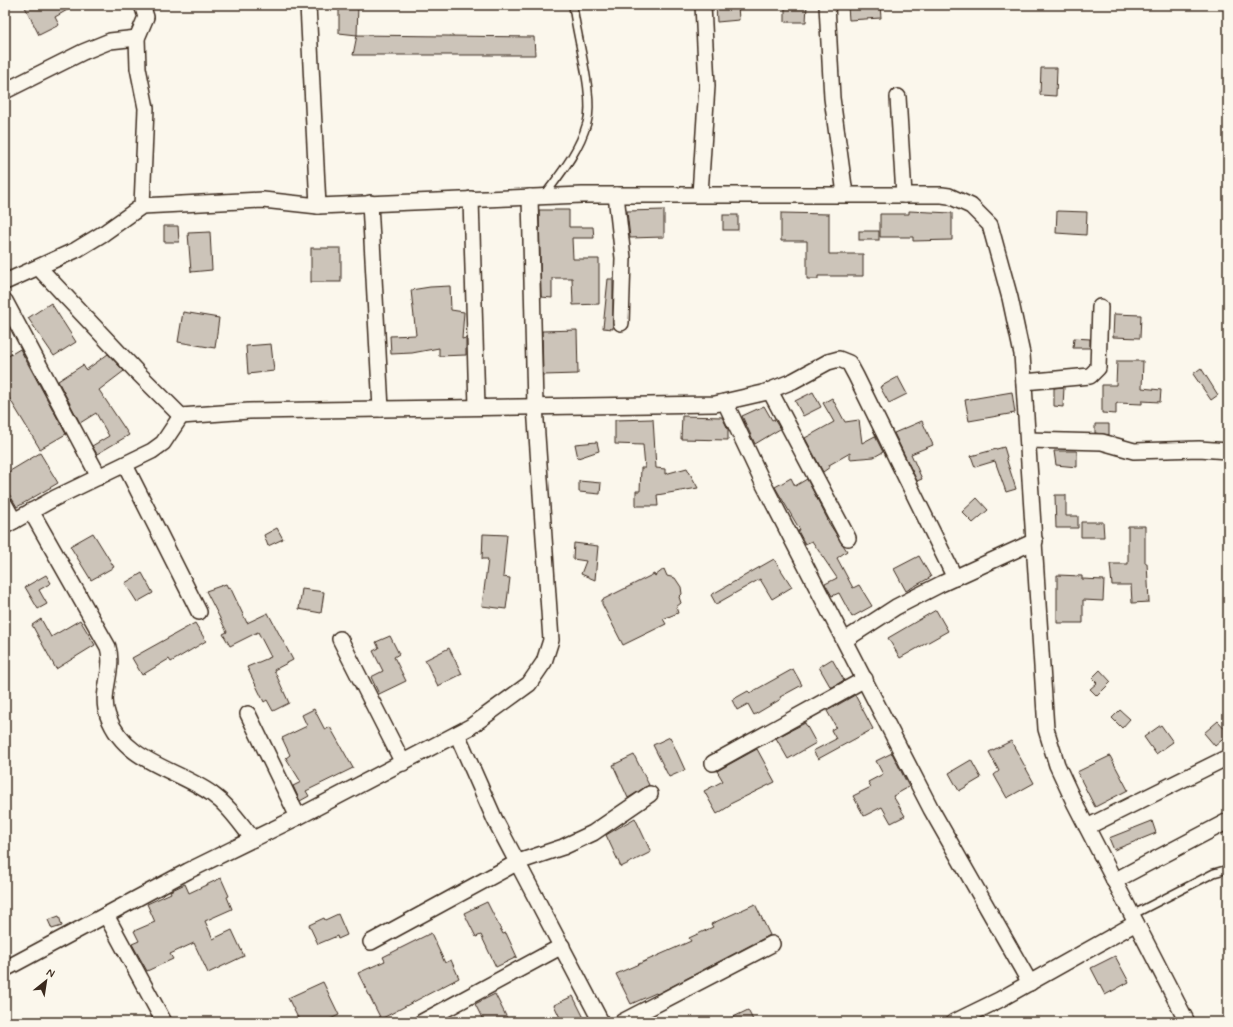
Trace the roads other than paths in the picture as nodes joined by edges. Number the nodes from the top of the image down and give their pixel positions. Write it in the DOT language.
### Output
graph roads {
  1 [pos="142,5"];
  2 [pos="308,5"];
  3 [pos="573,5"];
  4 [pos="703,5"];
  5 [pos="827,5"];
  6 [pos="137,38"];
  7 [pos="5,91"];
  8 [pos="898,97"];
  9 [pos="700,194"];
  10 [pos="845,194"];
  11 [pos="616,195"];
  12 [pos="904,195"];
  13 [pos="537,197"];
  14 [pos="471,199"];
  15 [pos="370,203"];
  16 [pos="142,206"];
  17 [pos="318,206"];
  18 [pos="39,268"];
  19 [pos="5,282"];
  20 [pos="5,301"];
  21 [pos="1100,307"];
  22 [pos="621,323"];
  23 [pos="1024,382"];
  24 [pos="770,391"];
  25 [pos="725,402"];
  26 [pos="535,406"];
  27 [pos="477,407"];
  28 [pos="381,409"];
  29 [pos="181,416"];
  30 [pos="1028,440"];
  31 [pos="1228,451"];
  32 [pos="125,465"];
  33 [pos="99,477"];
  34 [pos="5,505"];
  35 [pos="31,511"];
  36 [pos="10,524"];
  37 [pos="848,538"];
  38 [pos="1035,541"];
  39 [pos="955,578"];
  40 [pos="199,612"];
  41 [pos="340,639"];
  42 [pos="845,640"];
  43 [pos="865,679"];
  44 [pos="248,714"];
  45 [pos="457,734"];
  46 [pos="1228,757"];
  47 [pos="402,763"];
  48 [pos="713,763"];
  49 [pos="650,794"];
  50 [pos="298,817"];
  51 [pos="1228,821"];
  52 [pos="1087,827"];
  53 [pos="253,839"];
  54 [pos="518,862"];
  55 [pos="1228,869"];
  56 [pos="1114,881"];
  57 [pos="106,914"];
  58 [pos="1134,919"];
  59 [pos="371,942"];
  60 [pos="772,944"];
  61 [pos="562,946"];
  62 [pos="5,969"];
  63 [pos="1030,983"];
  64 [pos="164,1022"];
  65 [pos="422,1022"];
  66 [pos="601,1022"];
  67 [pos="622,1022"];
  68 [pos="954,1022"];
  69 [pos="1186,1022"];
  1 -- 6 [label="street"];
  2 -- 17 [label="street"];
  3 -- 13 [label="lane"];
  4 -- 9 [label="street"];
  5 -- 10 [label="street"];
  6 -- 7 [label="street"];
  6 -- 16 [label="street"];
  8 -- 12 [label="street"];
  9 -- 10 [label="street"];
  9 -- 11 [label="street"];
  10 -- 12 [label="street"];
  11 -- 13 [label="street"];
  11 -- 22 [label="street"];
  12 -- 23 [label="street"];
  13 -- 14 [label="street"];
  13 -- 26 [label="street"];
  14 -- 15 [label="street"];
  14 -- 27 [label="street"];
  15 -- 17 [label="street"];
  15 -- 28 [label="street"];
  16 -- 17 [label="street"];
  16 -- 18 [label="street"];
  18 -- 19 [label="street"];
  18 -- 29 [label="street"];
  20 -- 33 [label="street"];
  21 -- 23 [label="street"];
  23 -- 30 [label="street"];
  24 -- 25 [label="street"];
  24 -- 37 [label="street"];
  24 -- 39 [label="street"];
  25 -- 26 [label="street"];
  25 -- 42 [label="street"];
  26 -- 27 [label="street"];
  26 -- 45 [label="street"];
  27 -- 28 [label="street"];
  28 -- 29 [label="street"];
  29 -- 32 [label="street"];
  30 -- 31 [label="street"];
  30 -- 38 [label="street"];
  32 -- 33 [label="street"];
  32 -- 40 [label="street"];
  33 -- 35 [label="street"];
  34 -- 36 [label="street"];
  35 -- 36 [label="street"];
  35 -- 53 [label="street"];
  38 -- 39 [label="street"];
  38 -- 52 [label="street"];
  39 -- 42 [label="street"];
  41 -- 47 [label="street"];
  42 -- 43 [label="street"];
  43 -- 48 [label="street"];
  43 -- 63 [label="street"];
  44 -- 50 [label="street"];
  45 -- 47 [label="street"];
  45 -- 54 [label="street"];
  46 -- 52 [label="street"];
  47 -- 50 [label="street"];
  49 -- 54 [label="street"];
  50 -- 53 [label="street"];
  51 -- 56 [label="street"];
  52 -- 56 [label="street"];
  53 -- 57 [label="street"];
  54 -- 59 [label="street"];
  54 -- 61 [label="street"];
  55 -- 58 [label="lane"];
  56 -- 58 [label="street"];
  57 -- 62 [label="street"];
  57 -- 64 [label="street"];
  58 -- 63 [label="street"];
  58 -- 69 [label="street"];
  60 -- 67 [label="street"];
  61 -- 65 [label="street"];
  61 -- 66 [label="street"];
  63 -- 68 [label="street"];
}
